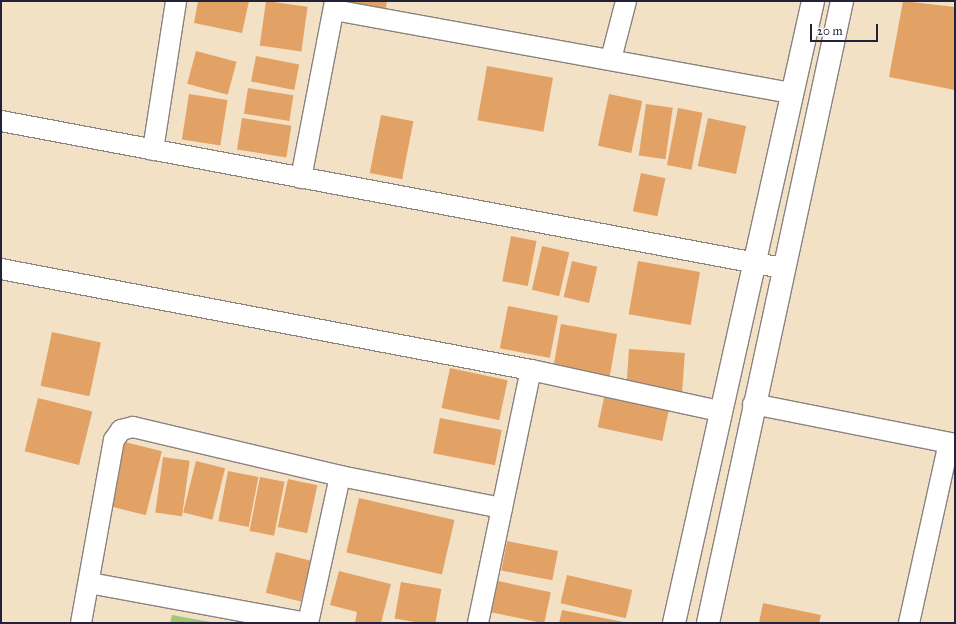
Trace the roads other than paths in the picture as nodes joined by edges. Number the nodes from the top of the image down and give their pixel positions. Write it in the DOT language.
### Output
graph roads {
  1 [pos="176,1"];
  2 [pos="626,1"];
  3 [pos="813,1"];
  4 [pos="842,1"];
  5 [pos="334,5"];
  6 [pos="612,59"];
  7 [pos="792,93"];
  8 [pos="1,121"];
  9 [pos="153,150"];
  10 [pos="301,178"];
  11 [pos="754,261"];
  12 [pos="783,268"];
  13 [pos="1,269"];
  14 [pos="531,370"];
  15 [pos="752,404"];
  16 [pos="719,411"];
  17 [pos="952,444"];
  18 [pos="340,476"];
  19 [pos="502,508"];
  20 [pos="89,584"];
  21 [pos="82,623"];
  22 [pos="308,623"];
  23 [pos="478,623"];
  24 [pos="674,623"];
  25 [pos="708,623"];
  26 [pos="909,623"];
  1 -- 9 [label="street"];
  2 -- 6 [label="street"];
  3 -- 7 [label="street"];
  4 -- 12 [label="street"];
  5 -- 6 [label="street"];
  5 -- 10 [label="street"];
  6 -- 7 [label="street"];
  7 -- 11 [label="street"];
  8 -- 9 [label="street"];
  9 -- 10 [label="street"];
  10 -- 11 [label="street"];
  11 -- 12 [label="street"];
  11 -- 16 [label="street"];
  12 -- 15 [label="street"];
  13 -- 14 [label="street"];
  14 -- 16 [label="street"];
  14 -- 19 [label="street"];
  15 -- 17 [label="street"];
  15 -- 25 [label="street"];
  16 -- 24 [label="street"];
  17 -- 26 [label="street"];
  18 -- 19 [label="street"];
  18 -- 20 [label="street"];
  18 -- 22 [label="street"];
  19 -- 23 [label="street"];
  20 -- 21 [label="street"];
  20 -- 22 [label="street"];
}
